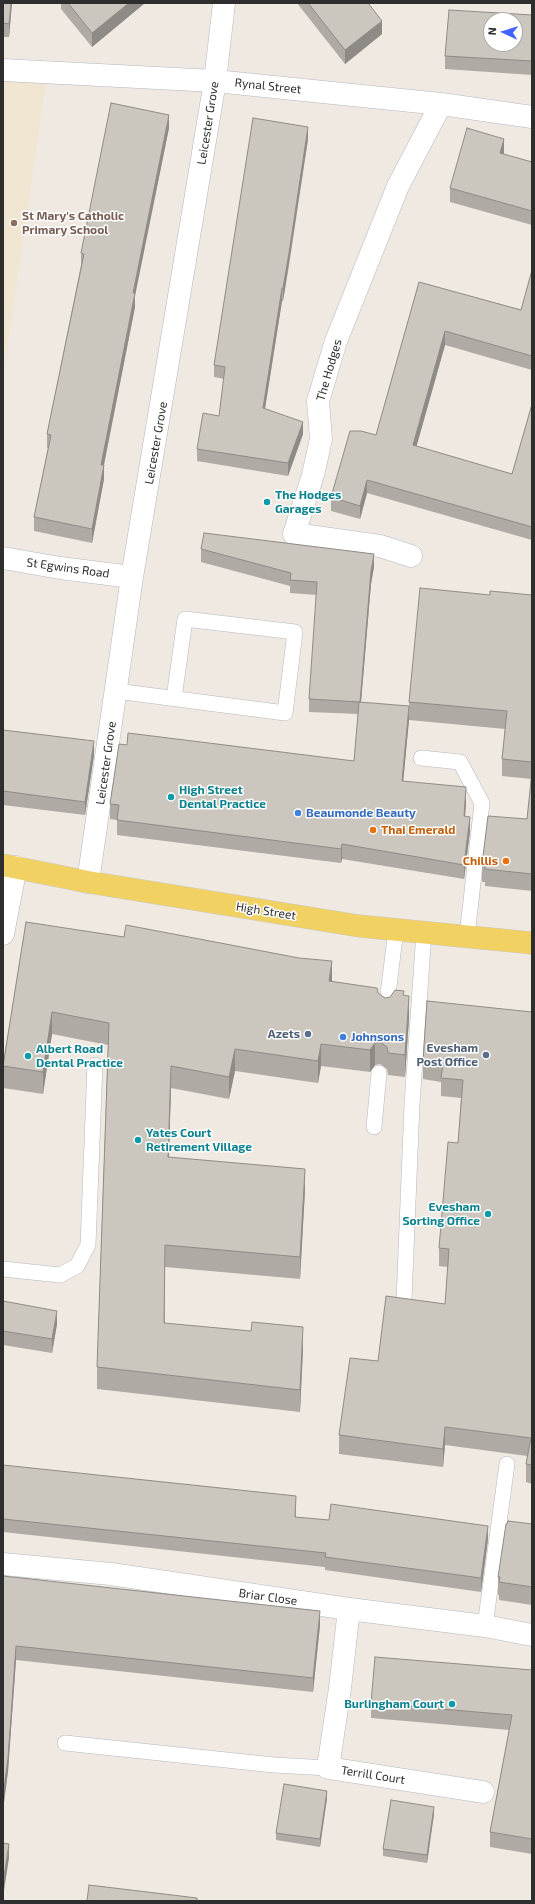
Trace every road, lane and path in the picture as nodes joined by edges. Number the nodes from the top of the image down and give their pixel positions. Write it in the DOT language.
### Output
graph roads {
  1 [pos="224,3"];
  2 [pos="3,70"];
  3 [pos="215,81"];
  4 [pos="441,104"];
  5 [pos="532,117"];
  6 [pos="411,556"];
  7 [pos="3,558"];
  8 [pos="132,577"];
  9 [pos="116,691"];
  10 [pos="174,698"];
  11 [pos="421,758"];
  12 [pos="9,866"];
  13 [pos="88,882"];
  14 [pos="396,929"];
  15 [pos="424,932"];
  16 [pos="3,934"];
  17 [pos="467,936"];
  18 [pos="532,943"];
  19 [pos="386,1011"];
  20 [pos="95,1065"];
  21 [pos="379,1073"];
  22 [pos="374,1127"];
  23 [pos="3,1269"];
  24 [pos="404,1300"];
  25 [pos="507,1464"];
  26 [pos="3,1564"];
  27 [pos="349,1609"];
  28 [pos="485,1626"];
  29 [pos="532,1635"];
  30 [pos="64,1743"];
  31 [pos="328,1768"];
  32 [pos="483,1792"];
  1 -- 3 [label="street, Leicester Grove"];
  2 -- 3 [label="street, Rynal Street"];
  3 -- 4 [label="street, Rynal Street"];
  3 -- 8 [label="street, Leicester Grove"];
  4 -- 5 [label="street, Rynal Street"];
  4 -- 6 [label="street, The Hodges"];
  7 -- 8 [label="street, St Egwins Road"];
  8 -- 9 [label="street, Leicester Grove"];
  9 -- 10 [label="lane"];
  9 -- 13 [label="street, Leicester Grove"];
  10 -- 10 [label="lane"];
  11 -- 17 [label="lane"];
  12 -- 13 [label="main road, High Street"];
  12 -- 16 [label="street"];
  13 -- 14 [label="main road, High Street"];
  14 -- 15 [label="main road, High Street"];
  14 -- 19 [label="lane"];
  15 -- 17 [label="main road, High Street"];
  15 -- 24 [label="lane"];
  17 -- 18 [label="main road, High Street"];
  20 -- 23 [label="lane"];
  21 -- 22 [label="lane"];
  25 -- 28 [label="lane"];
  26 -- 27 [label="street, Briar Close"];
  27 -- 28 [label="street, Briar Close"];
  27 -- 31 [label="street, Terrill Court"];
  28 -- 29 [label="street, Briar Close"];
  30 -- 31 [label="lane"];
  31 -- 32 [label="street, Terrill Court"];
}
